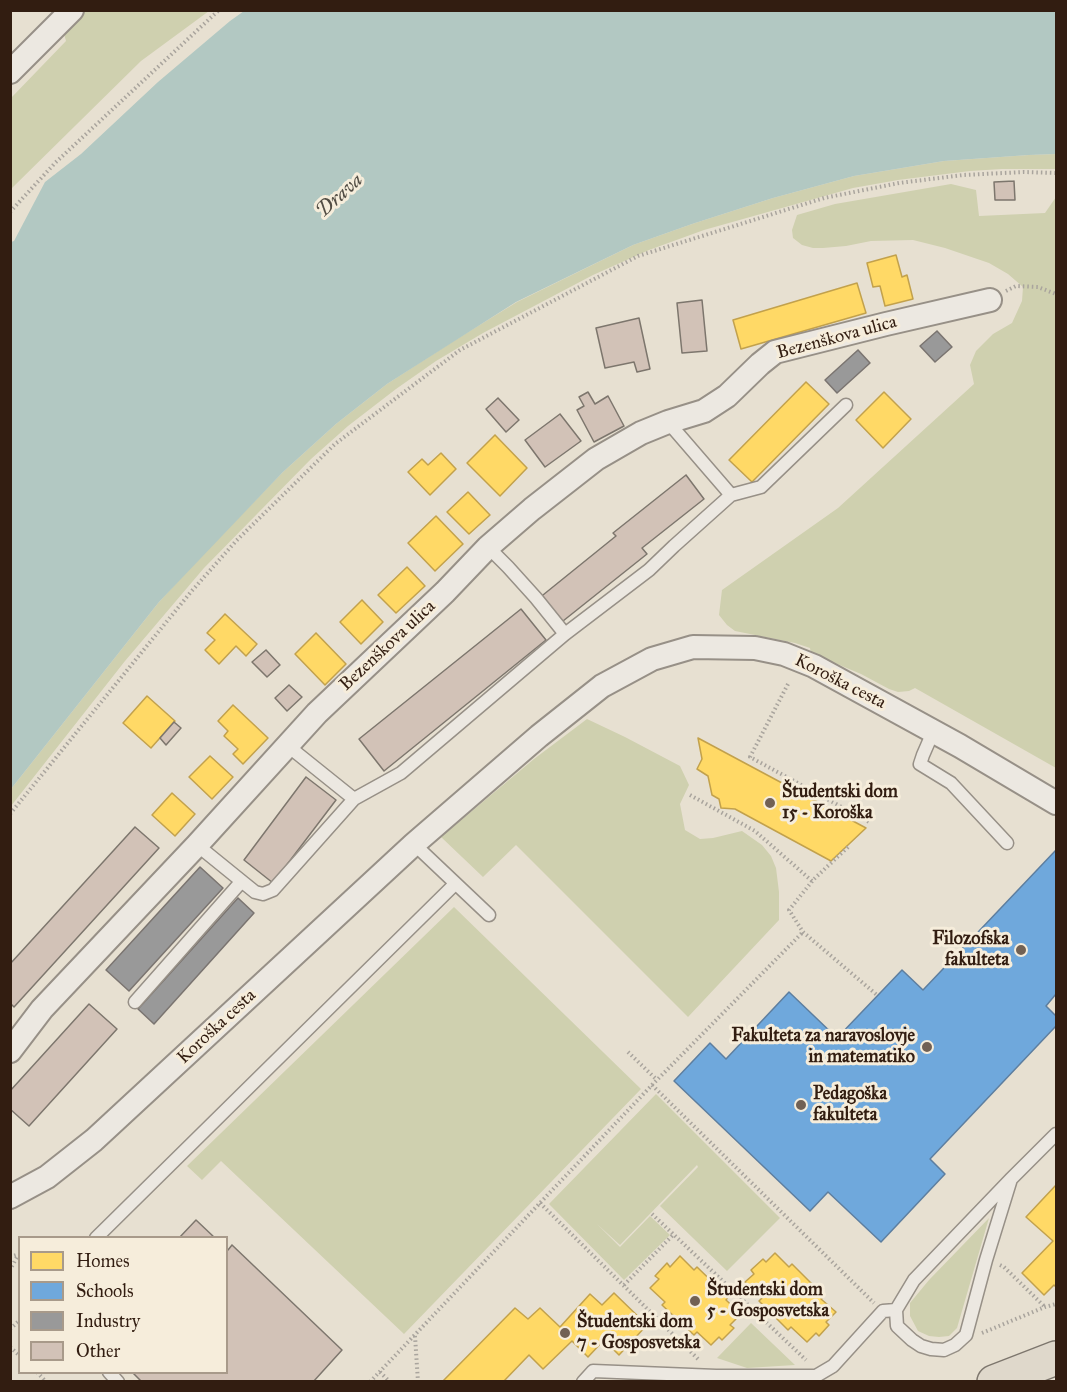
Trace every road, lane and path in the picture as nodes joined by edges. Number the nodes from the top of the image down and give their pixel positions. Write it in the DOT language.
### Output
graph roads {
  1 [pos="72,10"];
  2 [pos="219,10"];
  3 [pos="10,72"];
  4 [pos="1056,173"];
  5 [pos="10,212"];
  6 [pos="1056,294"];
  7 [pos="990,300"];
  8 [pos="846,405"];
  9 [pos="668,422"];
  10 [pos="730,495"];
  11 [pos="488,547"];
  12 [pos="565,634"];
  13 [pos="788,684"];
  14 [pos="933,732"];
  15 [pos="288,746"];
  16 [pos="690,795"];
  17 [pos="354,800"];
  18 [pos="1056,803"];
  19 [pos="10,814"];
  20 [pos="871,823"];
  21 [pos="1007,843"];
  22 [pos="414,844"];
  23 [pos="197,845"];
  24 [pos="848,847"];
  25 [pos="812,881"];
  26 [pos="242,882"];
  27 [pos="455,884"];
  28 [pos="489,915"];
  29 [pos="803,932"];
  30 [pos="877,995"];
  31 [pos="135,1002"];
  32 [pos="10,1052"];
  33 [pos="628,1052"];
  34 [pos="657,1080"];
  35 [pos="651,1085"];
  36 [pos="1056,1134"];
  37 [pos="1011,1179"];
  38 [pos="10,1197"];
  39 [pos="540,1203"];
  40 [pos="652,1214"];
  41 [pos="674,1235"];
  42 [pos="98,1236"];
  43 [pos="10,1257"];
  44 [pos="986,1260"];
  45 [pos="10,1269"];
  46 [pos="624,1285"];
  47 [pos="1056,1304"];
  48 [pos="1045,1307"];
  49 [pos="896,1310"];
  50 [pos="883,1311"];
  51 [pos="966,1335"];
  52 [pos="415,1336"];
  53 [pos="1056,1358"];
  54 [pos="380,1372"];
  55 [pos="820,1374"];
  56 [pos="716,1376"];
  57 [pos="370,1382"];
  58 [pos="390,1382"];
  59 [pos="418,1382"];
  60 [pos="583,1382"];
  61 [pos="994,1382"];
  1 -- 3 [label="street"];
  2 -- 5 [label="path"];
  4 -- 19 [label="path"];
  6 -- 7 [label="path"];
  7 -- 9 [label="street, Bezenškova ulica"];
  8 -- 10 [label="lane"];
  9 -- 10 [label="lane"];
  9 -- 11 [label="street, Bezenškova ulica"];
  10 -- 12 [label="lane"];
  11 -- 12 [label="lane"];
  11 -- 15 [label="street, Bezenškova ulica"];
  12 -- 17 [label="lane"];
  13 -- 20 [label="path"];
  14 -- 18 [label="street, Koroška cesta"];
  14 -- 21 [label="lane"];
  14 -- 22 [label="street, Koroška cesta"];
  15 -- 17 [label="lane"];
  15 -- 23 [label="street, Bezenškova ulica"];
  16 -- 25 [label="path"];
  17 -- 26 [label="lane"];
  22 -- 27 [label="lane"];
  22 -- 38 [label="street, Koroška cesta"];
  23 -- 26 [label="lane"];
  23 -- 32 [label="street, Bezenškova ulica"];
  24 -- 25 [label="path"];
  25 -- 29 [label="path"];
  26 -- 31 [label="lane"];
  27 -- 28 [label="lane"];
  27 -- 42 [label="lane"];
  29 -- 30 [label="path"];
  29 -- 34 [label="path"];
  33 -- 34 [label="path"];
  34 -- 35 [label="path"];
  35 -- 39 [label="path"];
  35 -- 50 [label="path"];
  36 -- 37 [label="lane"];
  37 -- 44 [label="lane"];
  37 -- 49 [label="lane"];
  39 -- 46 [label="path"];
  39 -- 52 [label="path"];
  40 -- 41 [label="path"];
  41 -- 46 [label="path"];
  41 -- 55 [label="path"];
  43 -- 45 [label="path"];
  44 -- 48 [label="path"];
  44 -- 51 [label="lane"];
  46 -- 56 [label="path"];
  47 -- 48 [label="path"];
  48 -- 51 [label="path"];
  49 -- 50 [label="lane"];
  49 -- 51 [label="lane"];
  50 -- 55 [label="lane"];
  52 -- 54 [label="path"];
  52 -- 59 [label="path"];
  53 -- 61 [label="main road"];
  54 -- 57 [label="path"];
  54 -- 58 [label="path"];
  55 -- 56 [label="lane"];
  56 -- 60 [label="lane"];
}
